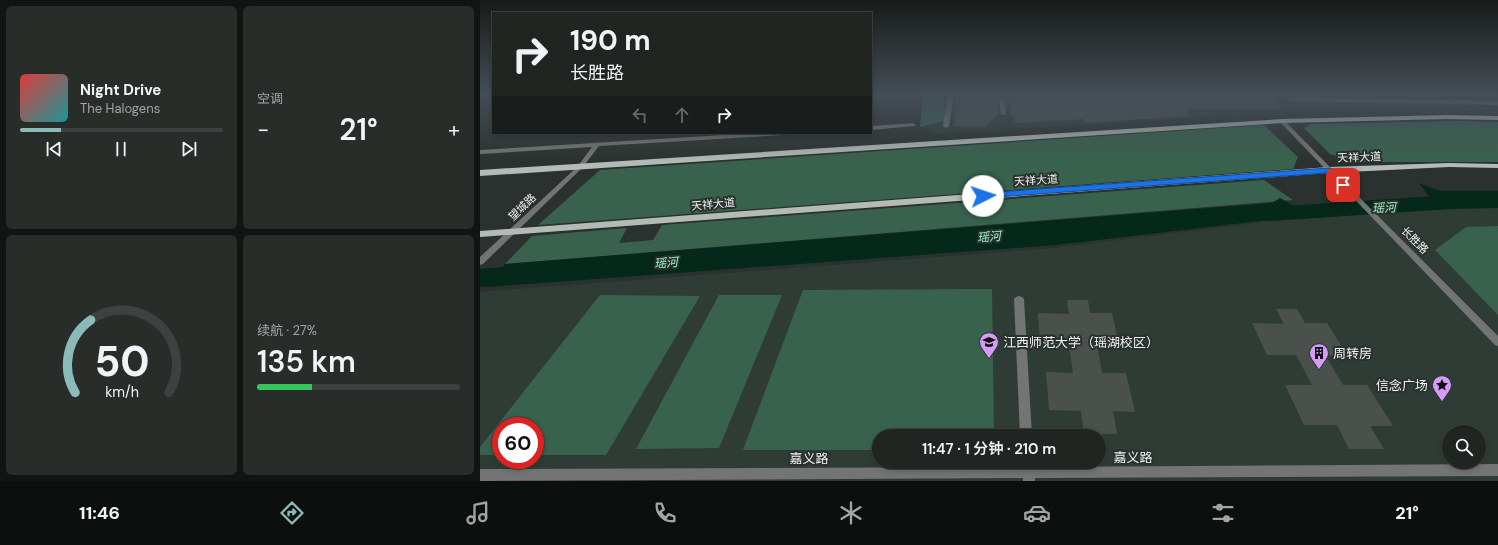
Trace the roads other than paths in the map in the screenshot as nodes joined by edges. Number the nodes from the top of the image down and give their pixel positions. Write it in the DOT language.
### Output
graph roads {
  1 [pos="947,116"];
  2 [pos="1498,118"];
  3 [pos="1282,120"];
  4 [pos="913,125"];
  5 [pos="946,126"];
  6 [pos="872,128"];
  7 [pos="769,134"];
  8 [pos="597,145"];
  9 [pos="480,152"];
  10 [pos="1498,166"];
  11 [pos="580,167"];
  12 [pos="1328,170"];
  13 [pos="480,173"];
  14 [pos="511,232"];
  15 [pos="480,234"];
  16 [pos="480,262"];
  17 [pos="1019,300"];
  18 [pos="1498,342"];
  19 [pos="1026,429"];
  20 [pos="1498,470"];
  21 [pos="1028,472"];
  22 [pos="480,475"];
  1 -- 5 [label="street"];
  2 -- 3 [label="main road"];
  3 -- 11 [label="main road"];
  3 -- 12 [label="street, 长胜路"];
  4 -- 6 [label="street"];
  7 -- 8 [label="street"];
  8 -- 9 [label="street"];
  8 -- 11 [label="street, 望城路"];
  10 -- 12 [label="main road, 天祥大道"];
  11 -- 13 [label="main road"];
  11 -- 14 [label="street, 望城路"];
  12 -- 14 [label="main road, 天祥大道"];
  12 -- 18 [label="street, 长胜路"];
  14 -- 15 [label="main road, 天祥大道"];
  14 -- 16 [label="street, 望城路"];
  17 -- 19 [label="street"];
  20 -- 21 [label="street, 嘉义路"];
  21 -- 22 [label="street, 嘉义路"];
}
